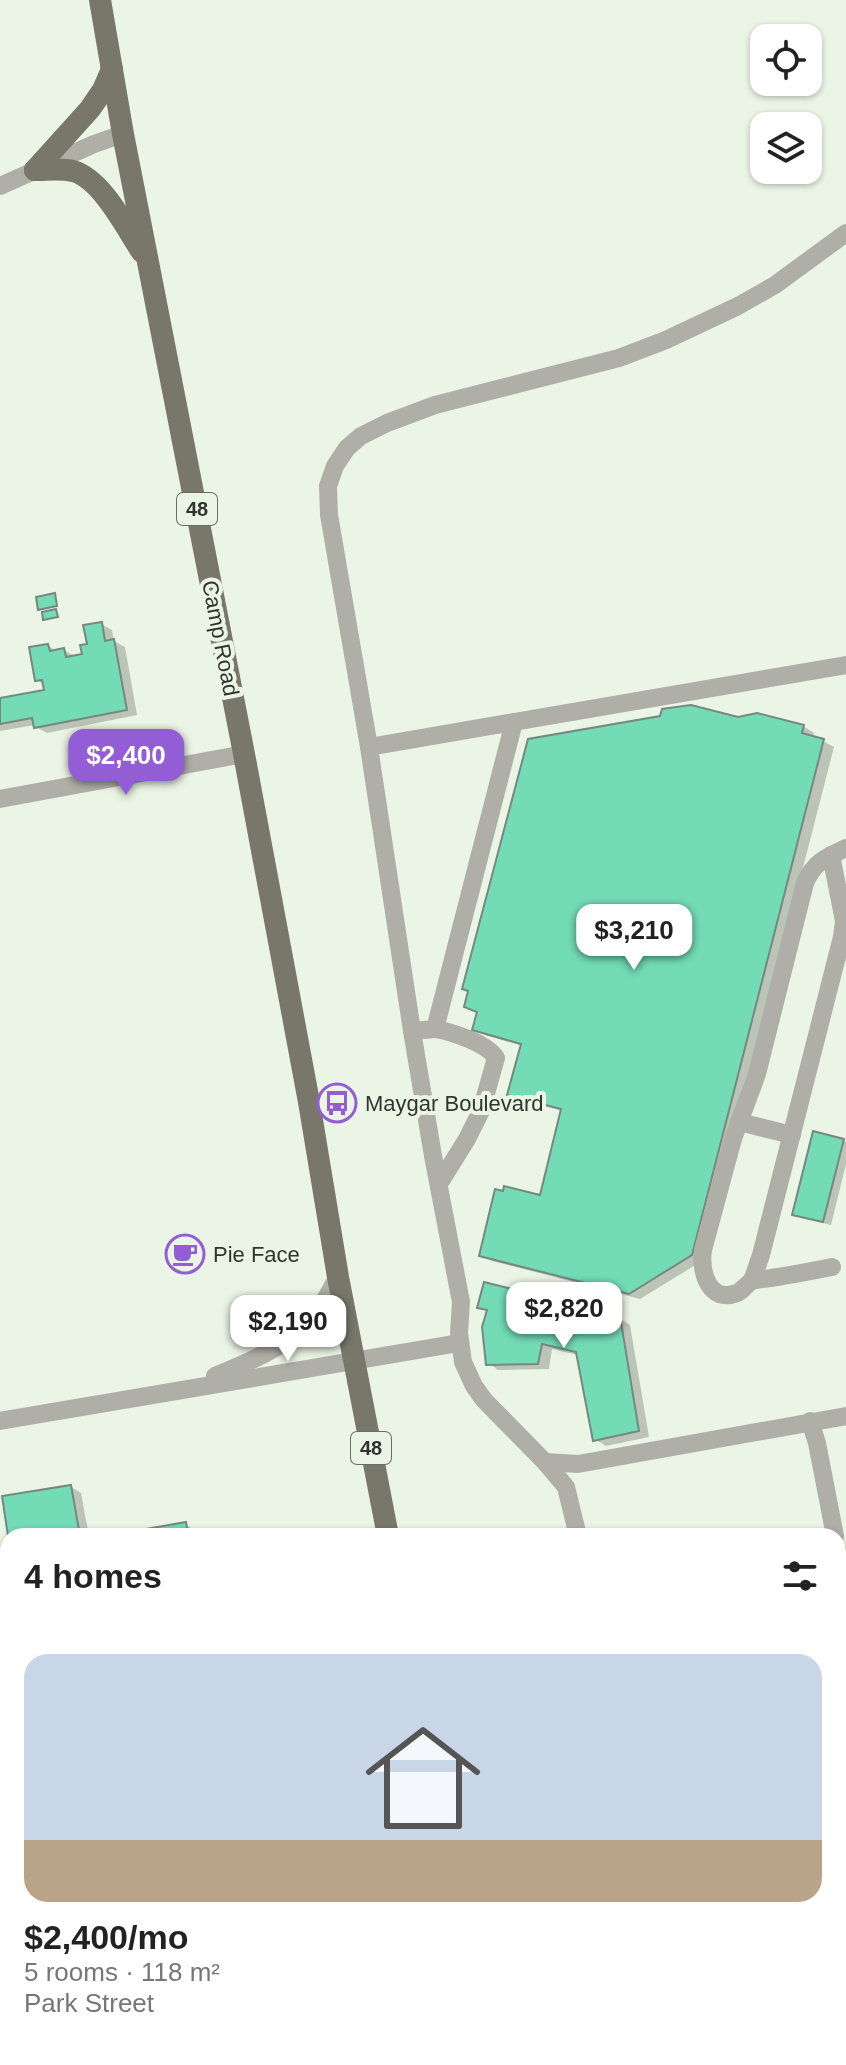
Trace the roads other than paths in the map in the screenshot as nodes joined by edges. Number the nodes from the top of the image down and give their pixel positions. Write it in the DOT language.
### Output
graph roads {
  1 [pos="100,0"];
  2 [pos="112,69"];
  3 [pos="123,134"];
  4 [pos="35,170"];
  5 [pos="0,186"];
  6 [pos="846,233"];
  7 [pos="149,265"];
  8 [pos="846,665"];
  9 [pos="514,722"];
  10 [pos="369,747"];
  11 [pos="244,754"];
  12 [pos="0,799"];
  13 [pos="839,851"];
  14 [pos="435,1029"];
  15 [pos="412,1031"];
  16 [pos="739,1122"];
  17 [pos="792,1135"];
  18 [pos="439,1184"];
  19 [pos="832,1267"];
  20 [pos="338,1277"];
  21 [pos="752,1281"];
  22 [pos="459,1343"];
  23 [pos="355,1360"];
  24 [pos="187,1389"];
  25 [pos="846,1416"];
  26 [pos="0,1421"];
  27 [pos="810,1421"];
  28 [pos="545,1462"];
  29 [pos="386,1528"];
  30 [pos="576,1528"];
  31 [pos="833,1528"];
  1 -- 2 [label="main road, Camp Road / 48"];
  2 -- 3 [label="main road, Camp Road / 48"];
  2 -- 4 [label="main road"];
  3 -- 4 [label="street"];
  3 -- 7 [label="main road, Camp Road / 48"];
  4 -- 5 [label="street"];
  4 -- 7 [label="main road"];
  6 -- 10 [label="street"];
  7 -- 11 [label="main road, Camp Road / 48"];
  8 -- 9 [label="street"];
  9 -- 10 [label="street"];
  9 -- 14 [label="street"];
  10 -- 15 [label="street"];
  11 -- 12 [label="street"];
  11 -- 20 [label="main road, Camp Road / 48"];
  13 -- 16 [label="street"];
  13 -- 17 [label="street"];
  14 -- 15 [label="street"];
  14 -- 18 [label="street"];
  15 -- 18 [label="street"];
  16 -- 17 [label="street"];
  16 -- 21 [label="street"];
  17 -- 21 [label="street"];
  18 -- 22 [label="street"];
  19 -- 21 [label="street"];
  20 -- 23 [label="main road, Camp Road / 48"];
  20 -- 24 [label="street"];
  22 -- 23 [label="street"];
  22 -- 28 [label="street"];
  23 -- 24 [label="street"];
  23 -- 29 [label="main road, Camp Road / 48"];
  24 -- 26 [label="street"];
  25 -- 27 [label="street"];
  27 -- 28 [label="street"];
  27 -- 31 [label="street"];
  28 -- 30 [label="street"];
}
